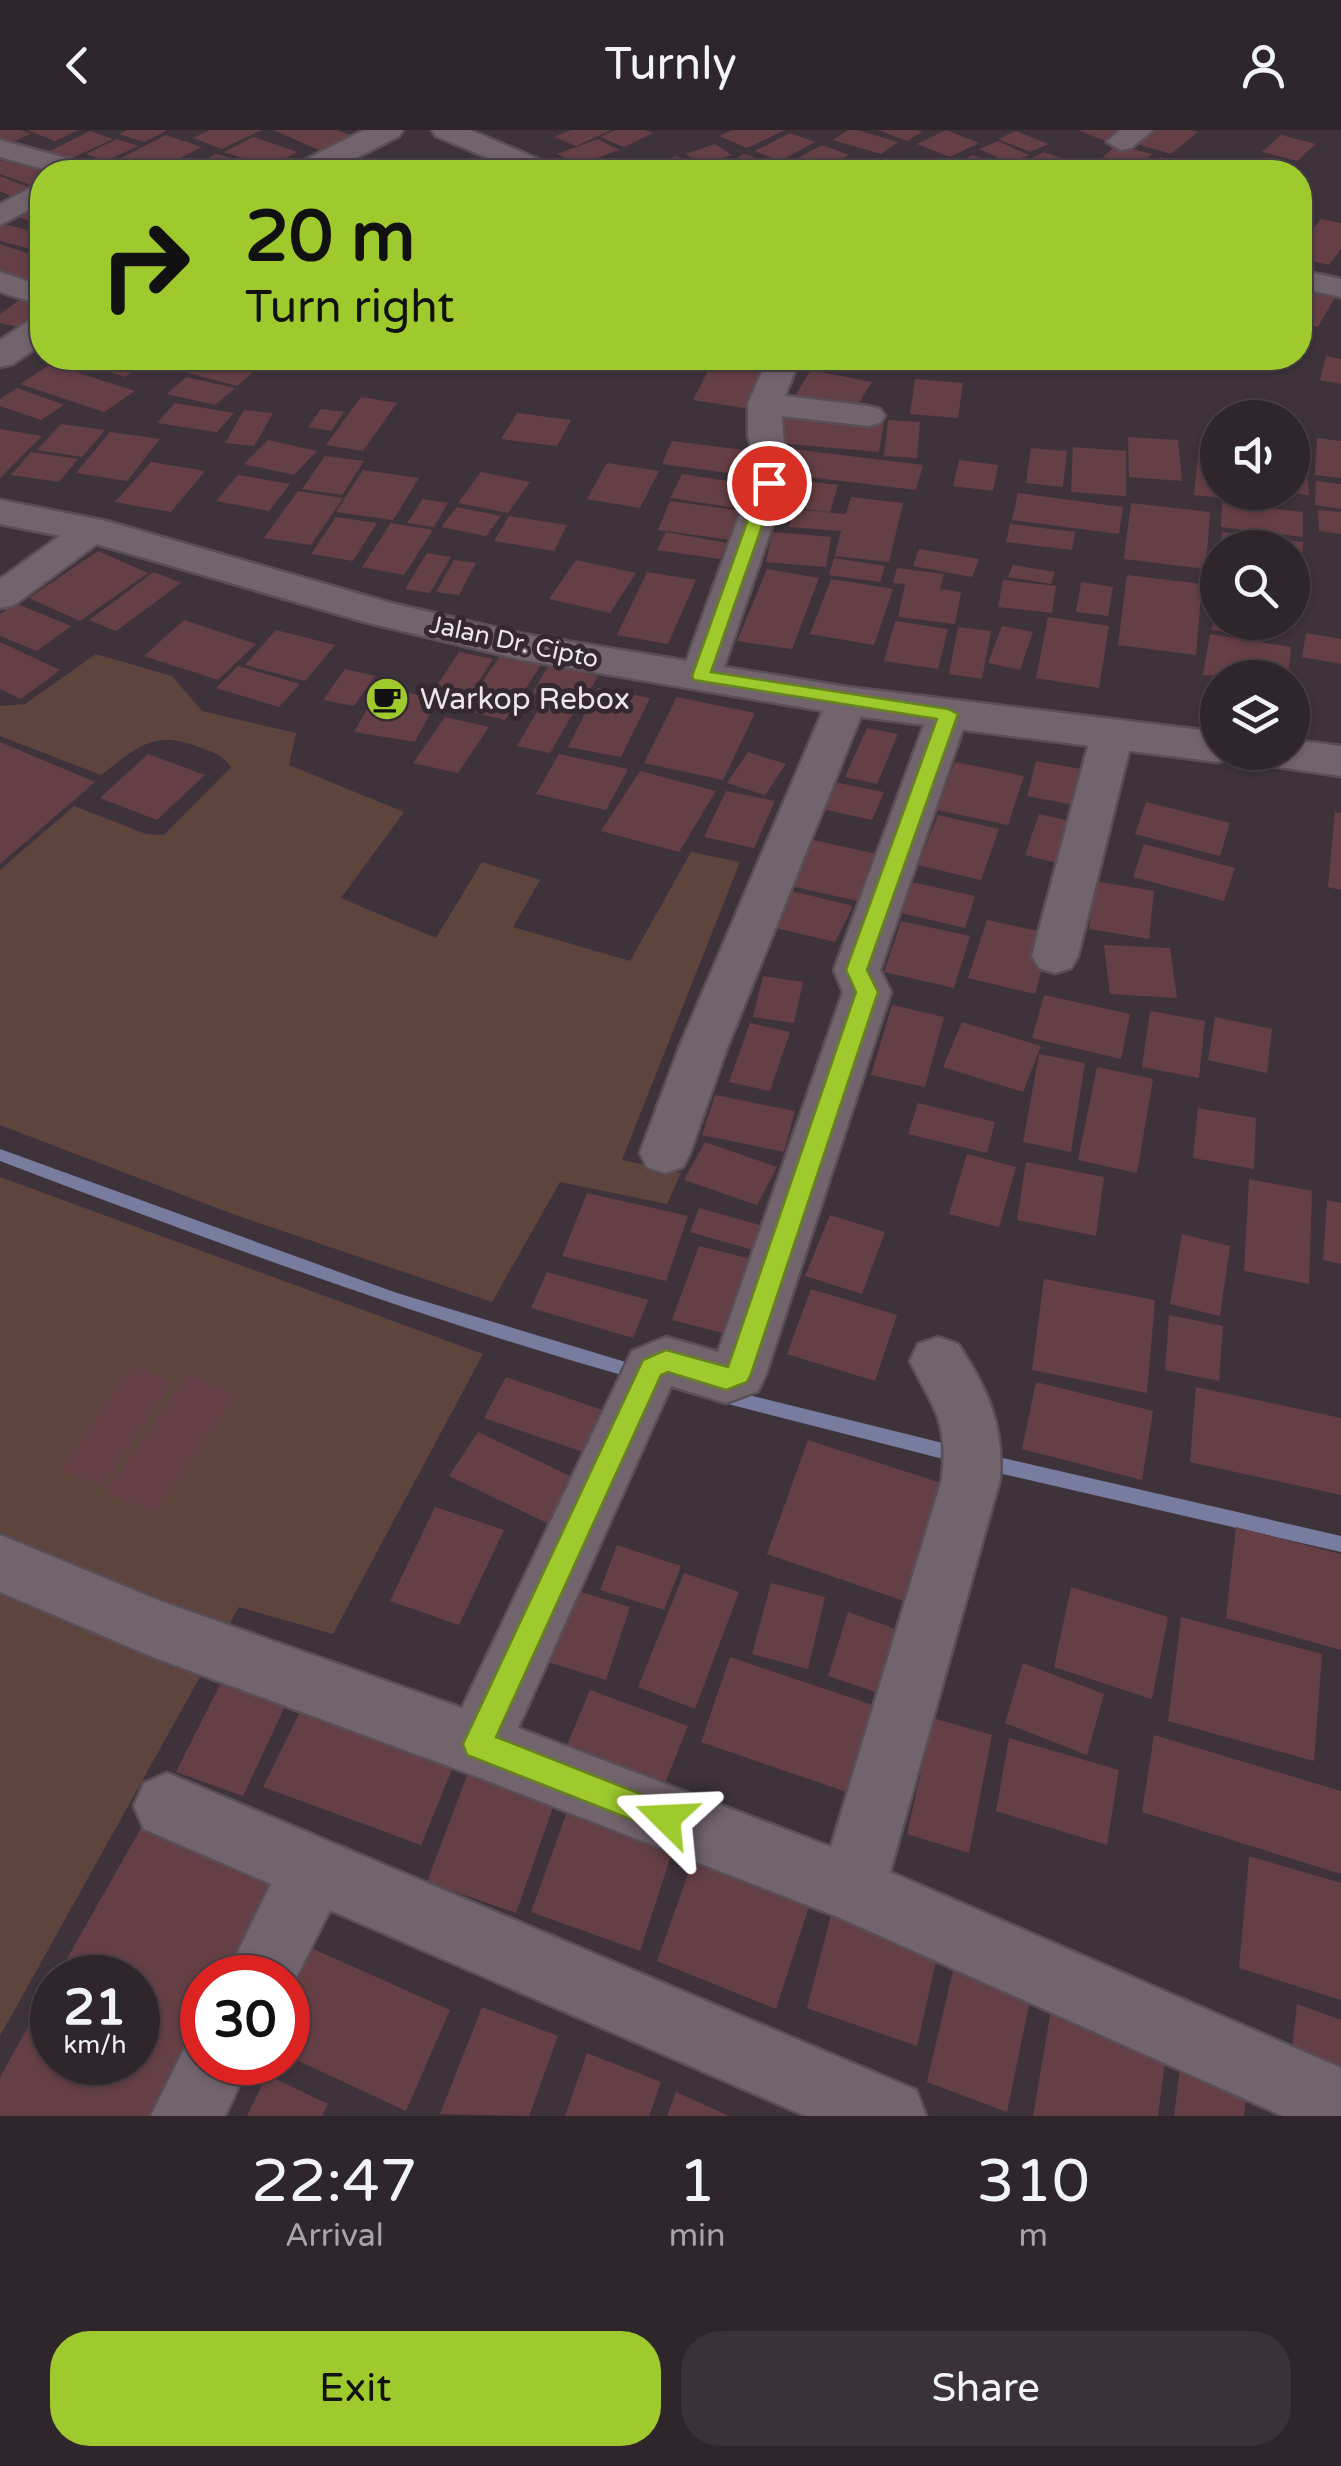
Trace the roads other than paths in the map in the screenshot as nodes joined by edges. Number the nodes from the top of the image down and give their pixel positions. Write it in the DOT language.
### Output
graph roads {
  1 [pos="388,130"];
  2 [pos="446,130"];
  3 [pos="0,148"];
  4 [pos="42,160"];
  5 [pos="329,160"];
  6 [pos="516,160"];
  7 [pos="30,198"];
  8 [pos="0,216"];
  9 [pos="0,281"];
  10 [pos="1312,282"];
  11 [pos="1341,288"];
  12 [pos="30,292"];
  13 [pos="30,337"];
  14 [pos="0,356"];
  15 [pos="779,370"];
  16 [pos="765,404"];
  17 [pos="868,416"];
  18 [pos="0,512"];
  19 [pos="92,530"];
  20 [pos="0,597"];
  21 [pos="701,676"];
  22 [pos="847,701"];
  23 [pos="948,714"];
  24 [pos="1112,735"];
  25 [pos="1200,745"];
  26 [pos="1310,757"];
  27 [pos="1341,761"];
  28 [pos="1055,956"];
  29 [pos="665,1153"];
  30 [pos="938,1361"];
  31 [pos="0,1563"];
  32 [pos="478,1744"];
  33 [pos="167,1806"];
  34 [pos="315,1869"];
  35 [pos="852,1889"];
  36 [pos="271,1955"];
  37 [pos="202,2085"];
  38 [pos="1341,2104"];
  39 [pos="187,2116"];
  40 [pos="890,2116"];
  1 -- 5 [label="street"];
  2 -- 6 [label="street"];
  3 -- 4 [label="street"];
  7 -- 8 [label="street"];
  9 -- 12 [label="street"];
  10 -- 11 [label="street"];
  13 -- 14 [label="street"];
  15 -- 16 [label="street"];
  16 -- 17 [label="street"];
  16 -- 21 [label="street"];
  18 -- 19 [label="street, Jalan Dr. Cipto"];
  19 -- 20 [label="street"];
  19 -- 21 [label="street, Jalan Dr. Cipto"];
  21 -- 22 [label="street, Jalan Dr. Cipto"];
  22 -- 23 [label="street, Jalan Dr. Cipto"];
  22 -- 29 [label="street"];
  23 -- 24 [label="street, Jalan Dr. Cipto"];
  23 -- 32 [label="street"];
  24 -- 25 [label="street, Jalan Dr. Cipto"];
  24 -- 28 [label="street"];
  26 -- 27 [label="street"];
  30 -- 35 [label="street"];
  31 -- 32 [label="street"];
  32 -- 35 [label="street"];
  33 -- 34 [label="street"];
  34 -- 36 [label="street"];
  34 -- 40 [label="street"];
  35 -- 38 [label="street"];
  37 -- 39 [label="street"];
}
